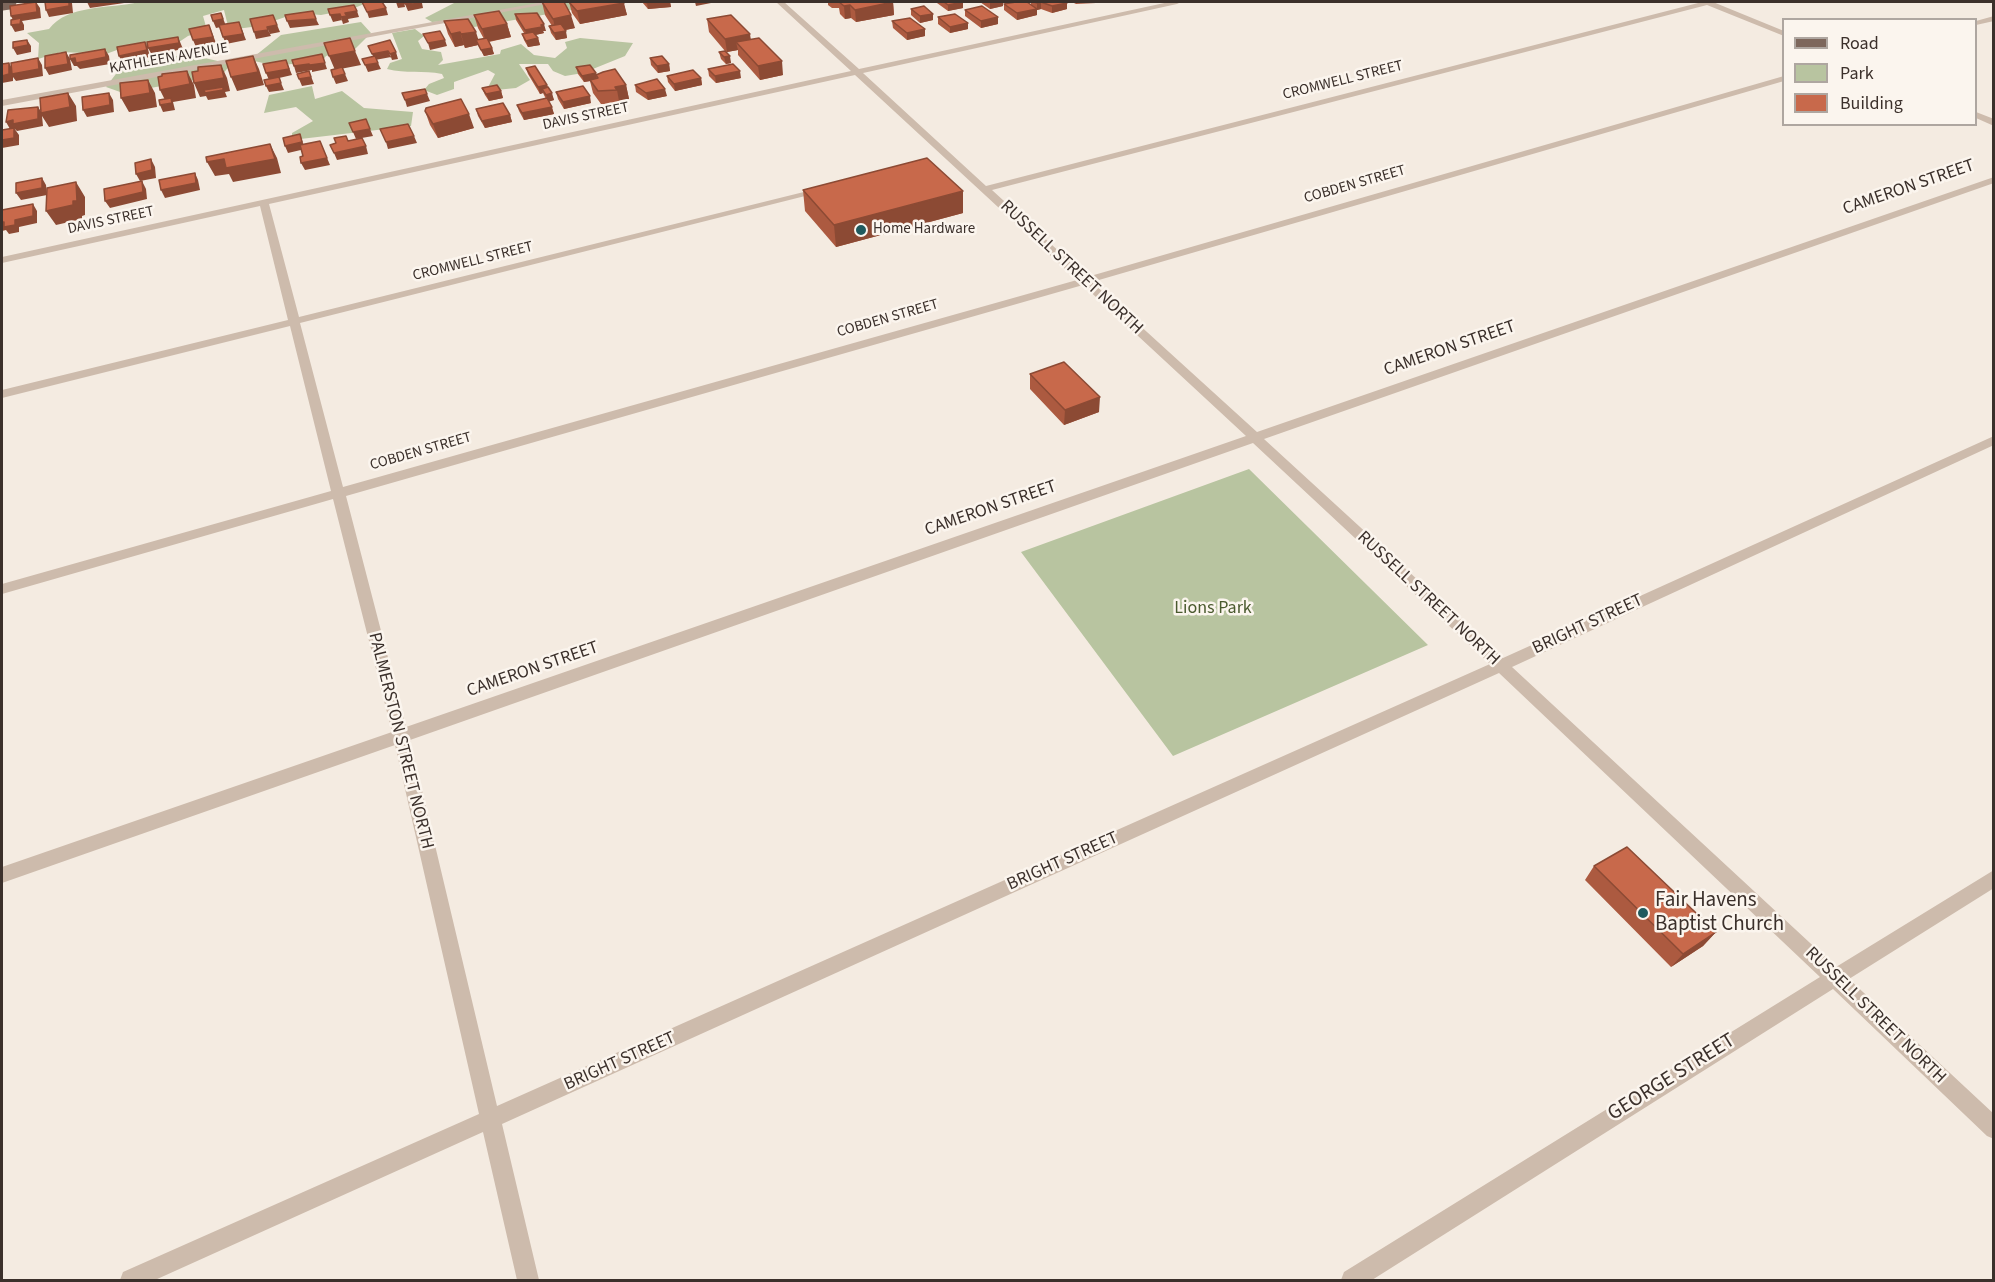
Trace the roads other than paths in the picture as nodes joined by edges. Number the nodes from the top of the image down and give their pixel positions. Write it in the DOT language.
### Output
graph roads {
  1 [pos="9,2"];
  2 [pos="553,2"];
  3 [pos="780,2"];
  4 [pos="1177,2"];
  5 [pos="1708,2"];
  6 [pos="2,3"];
  7 [pos="1994,18"];
  8 [pos="1977,23"];
  9 [pos="1782,33"];
  10 [pos="858,73"];
  11 [pos="1782,79"];
  12 [pos="2,103"];
  13 [pos="1977,116"];
  14 [pos="1994,123"];
  15 [pos="952,158"];
  16 [pos="940,161"];
  17 [pos="1994,180"];
  18 [pos="836,187"];
  19 [pos="985,189"];
  20 [pos="264,204"];
  21 [pos="2,260"];
  22 [pos="1085,280"];
  23 [pos="294,322"];
  24 [pos="2,394"];
  25 [pos="1254,437"];
  26 [pos="1994,440"];
  27 [pos="337,493"];
  28 [pos="2,589"];
  29 [pos="1500,666"];
  30 [pos="401,737"];
  31 [pos="2,875"];
  32 [pos="1994,878"];
  33 [pos="1834,976"];
  34 [pos="491,1120"];
  35 [pos="1994,1129"];
  36 [pos="131,1281"];
  37 [pos="528,1281"];
  38 [pos="1352,1281"];
  1 -- 6 [label="main road"];
  2 -- 12 [label="street, KATHLEEN AVENUE"];
  3 -- 10 [label="street, RUSSELL STREET NORTH"];
  4 -- 10 [label="street, DAVIS STREET"];
  5 -- 9 [label="street"];
  5 -- 19 [label="street, CROMWELL STREET"];
  7 -- 8 [label="street"];
  10 -- 15 [label="street, RUSSELL STREET NORTH"];
  10 -- 20 [label="street, DAVIS STREET"];
  11 -- 22 [label="street, COBDEN STREET"];
  13 -- 14 [label="street"];
  15 -- 16 [label="street"];
  15 -- 19 [label="street, RUSSELL STREET NORTH"];
  17 -- 25 [label="street, CAMERON STREET"];
  18 -- 23 [label="street, CROMWELL STREET"];
  19 -- 22 [label="street, RUSSELL STREET NORTH"];
  20 -- 21 [label="street, DAVIS STREET"];
  20 -- 23 [label="street, PALMERSTON STREET NORTH"];
  22 -- 25 [label="street, RUSSELL STREET NORTH"];
  22 -- 27 [label="street, COBDEN STREET"];
  23 -- 24 [label="street, CROMWELL STREET"];
  23 -- 27 [label="street, PALMERSTON STREET NORTH"];
  25 -- 29 [label="street, RUSSELL STREET NORTH"];
  25 -- 30 [label="street, CAMERON STREET"];
  26 -- 29 [label="street, BRIGHT STREET"];
  27 -- 28 [label="street, COBDEN STREET"];
  27 -- 30 [label="street, PALMERSTON STREET NORTH"];
  29 -- 33 [label="street, RUSSELL STREET NORTH"];
  29 -- 34 [label="street, BRIGHT STREET"];
  30 -- 31 [label="street, CAMERON STREET"];
  30 -- 34 [label="street, PALMERSTON STREET NORTH"];
  32 -- 33 [label="street, GEORGE STREET"];
  33 -- 35 [label="street, RUSSELL STREET NORTH"];
  33 -- 38 [label="street, GEORGE STREET"];
  34 -- 36 [label="street, BRIGHT STREET"];
  34 -- 37 [label="street, PALMERSTON STREET NORTH"];
}
